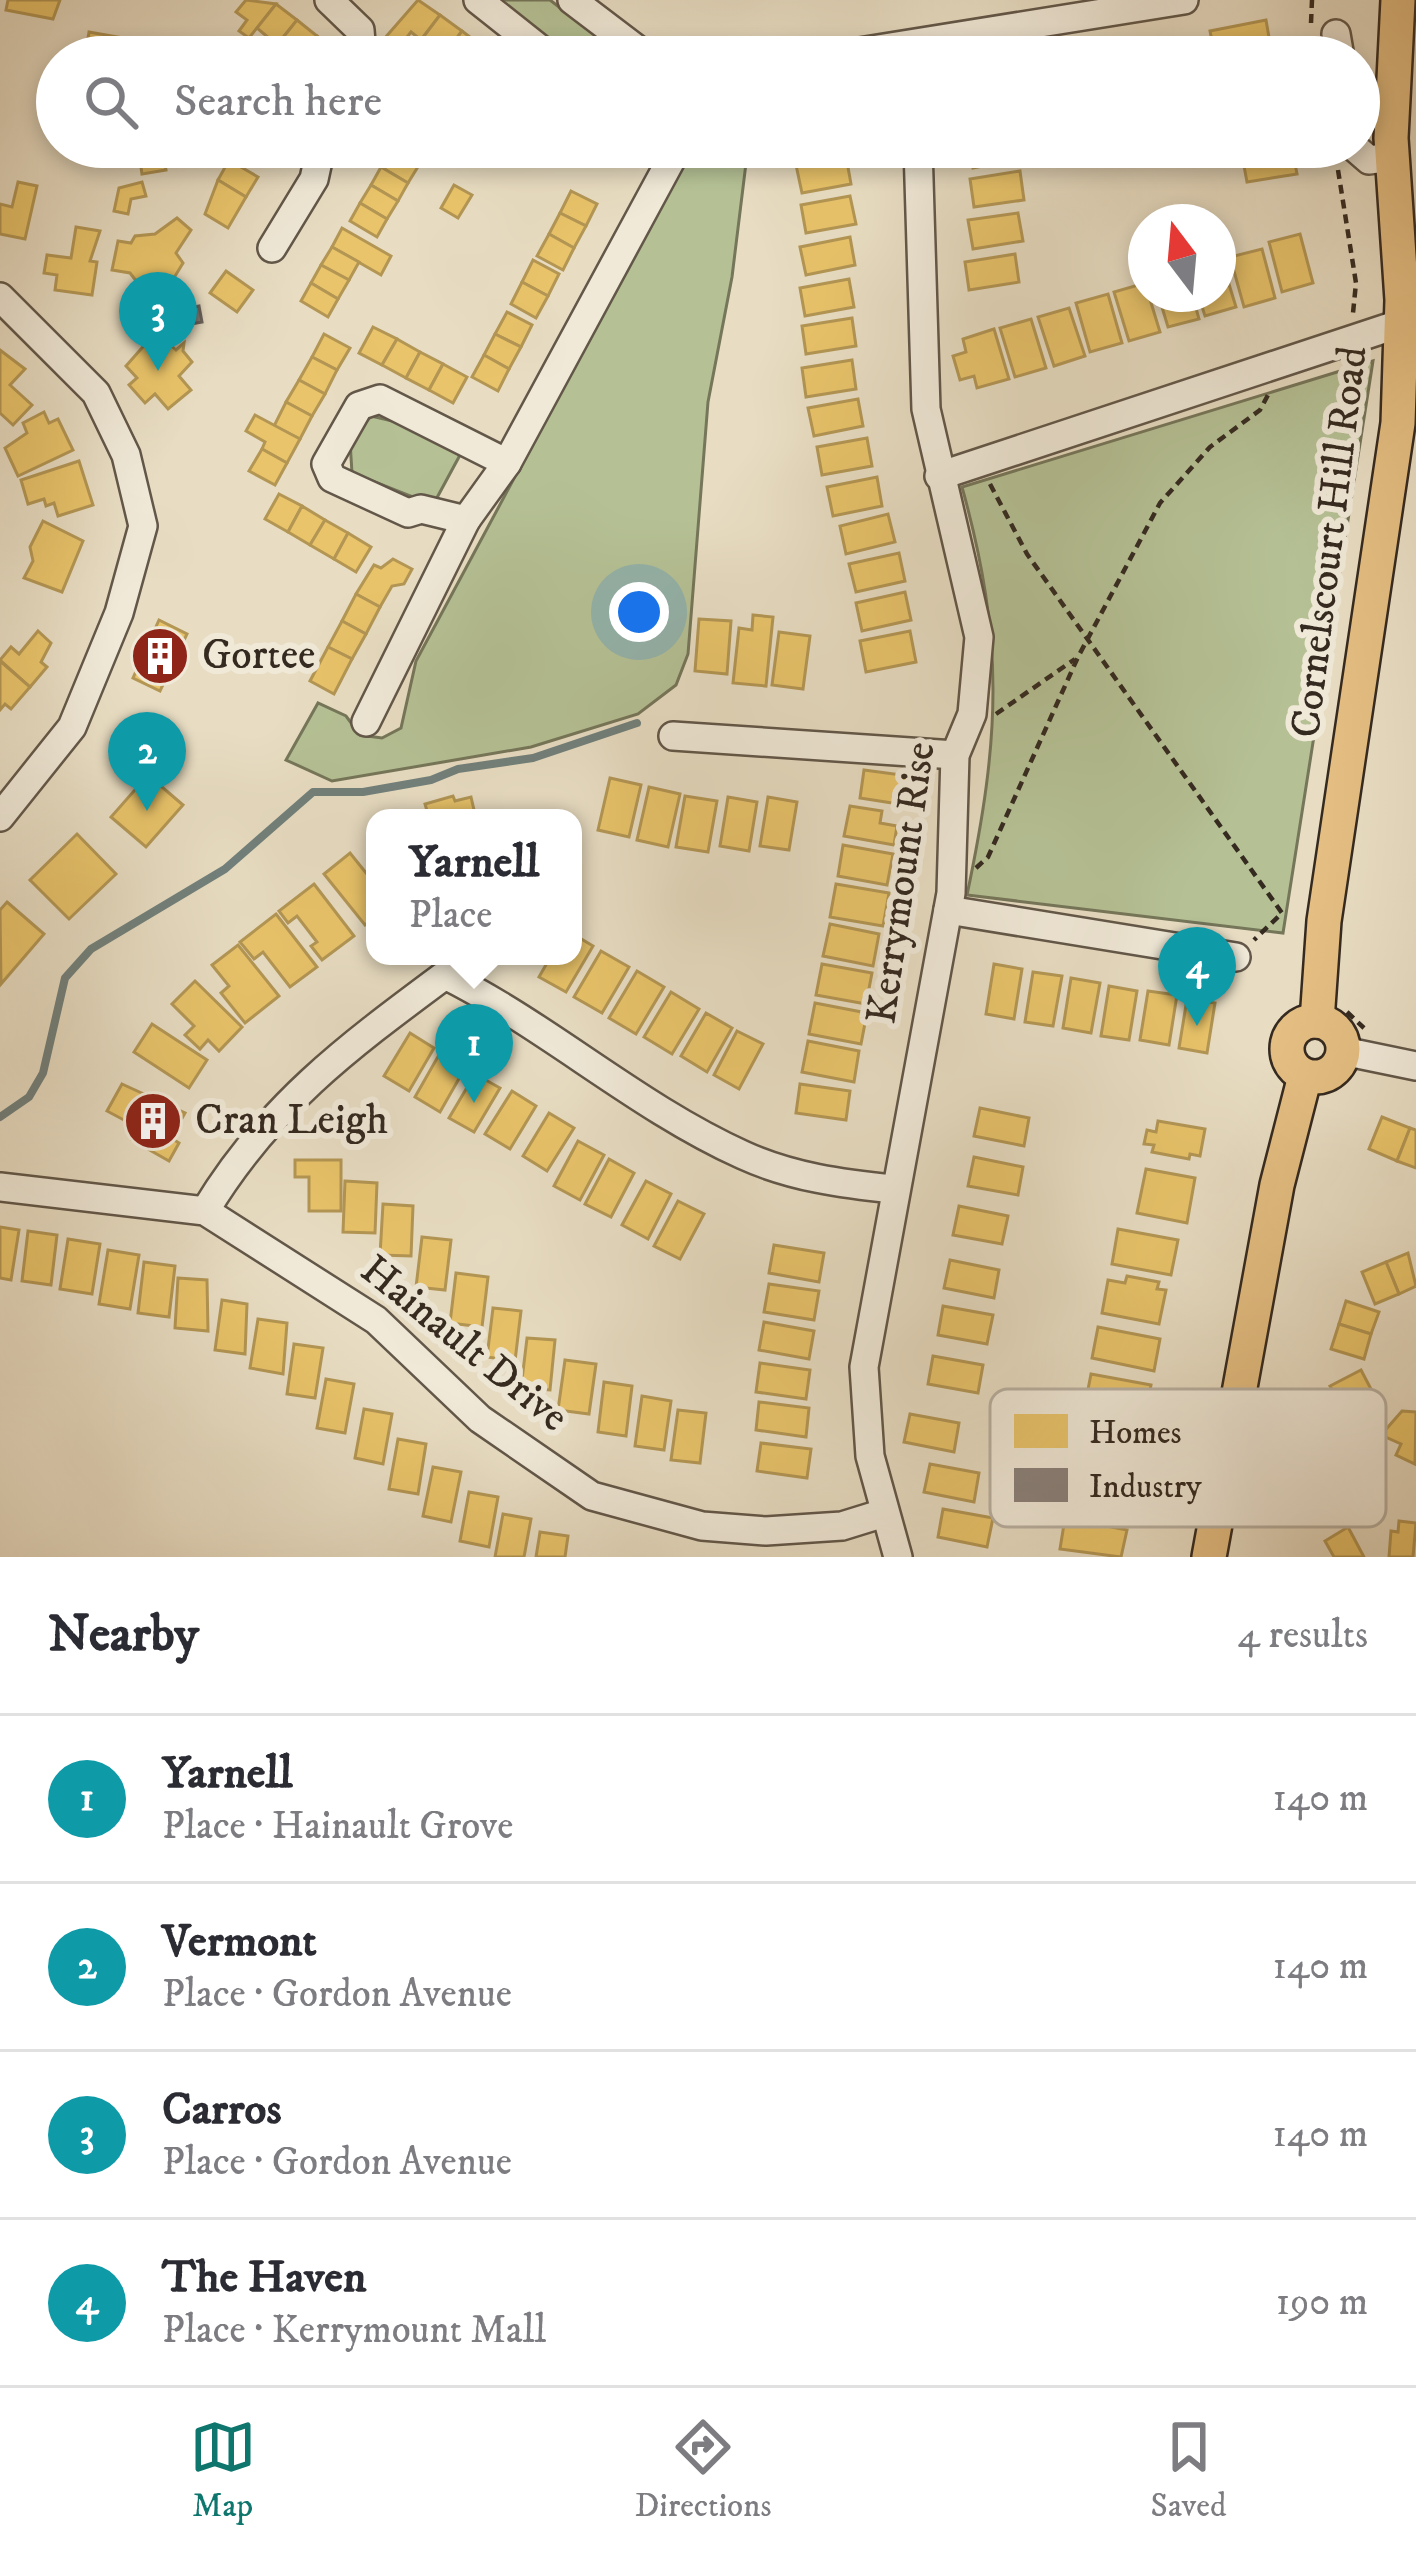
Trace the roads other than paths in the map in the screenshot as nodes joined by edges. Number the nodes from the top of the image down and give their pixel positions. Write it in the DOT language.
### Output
graph roads {
  1 [pos="329,0"];
  2 [pos="478,0"];
  3 [pos="572,0"];
  4 [pos="1180,0"];
  5 [pos="1398,0"];
  6 [pos="362,16"];
  7 [pos="523,36"];
  8 [pos="619,36"];
  9 [pos="985,36"];
  10 [pos="1392,157"];
  11 [pos="1380,159"];
  12 [pos="316,168"];
  13 [pos="668,168"];
  14 [pos="919,168"];
  15 [pos="272,248"];
  16 [pos="0,297"];
  17 [pos="1402,323"];
  18 [pos="507,463"];
  19 [pos="939,476"];
  20 [pos="466,520"];
  21 [pos="366,722"];
  22 [pos="673,736"];
  23 [pos="955,754"];
  24 [pos="0,817"];
  25 [pos="950,902"];
  26 [pos="1236,957"];
  27 [pos="1317,1021"];
  28 [pos="1343,1052"];
  29 [pos="1416,1066"];
  30 [pos="1305,1076"];
  31 [pos="0,1187"];
  32 [pos="894,1189"];
  33 [pos="205,1211"];
  34 [pos="1240,1389"];
  35 [pos="884,1514"];
  36 [pos="1214,1527"];
  37 [pos="898,1557"];
  38 [pos="1209,1557"];
  1 -- 6 [label="street"];
  2 -- 7 [label="street"];
  3 -- 8 [label="street"];
  4 -- 9 [label="street"];
  5 -- 10 [label="main road, Cornelscourt Hill Road"];
  10 -- 11 [label="street"];
  10 -- 17 [label="main road, Cornelscourt Hill Road"];
  12 -- 15 [label="street"];
  13 -- 18 [label="street"];
  14 -- 19 [label="street, Kerrymount Rise"];
  16 -- 24 [label="street"];
  17 -- 19 [label="street"];
  17 -- 27 [label="main road, Cornelscourt Hill Road"];
  18 -- 20 [label="street"];
  18 -- 20 [label="street"];
  19 -- 23 [label="street, Kerrymount Rise"];
  20 -- 21 [label="street"];
  22 -- 23 [label="street"];
  23 -- 25 [label="street, Kerrymount Rise"];
  25 -- 26 [label="street"];
  25 -- 32 [label="street, Kerrymount Rise"];
  27 -- 28 [label="main road"];
  27 -- 30 [label="main road, Cornelscourt Hill Road"];
  28 -- 29 [label="street"];
  28 -- 30 [label="main road"];
  30 -- 34 [label="main road, Cornelscourt Hill Road"];
  31 -- 33 [label="street, Hainault Drive"];
  32 -- 33 [label="street"];
  32 -- 35 [label="street, Kerrymount Rise"];
  33 -- 35 [label="street, Hainault Drive"];
  35 -- 37 [label="street, Kerrymount Rise"];
  36 -- 38 [label="main road, Cornelscourt Hill Road"];
}
